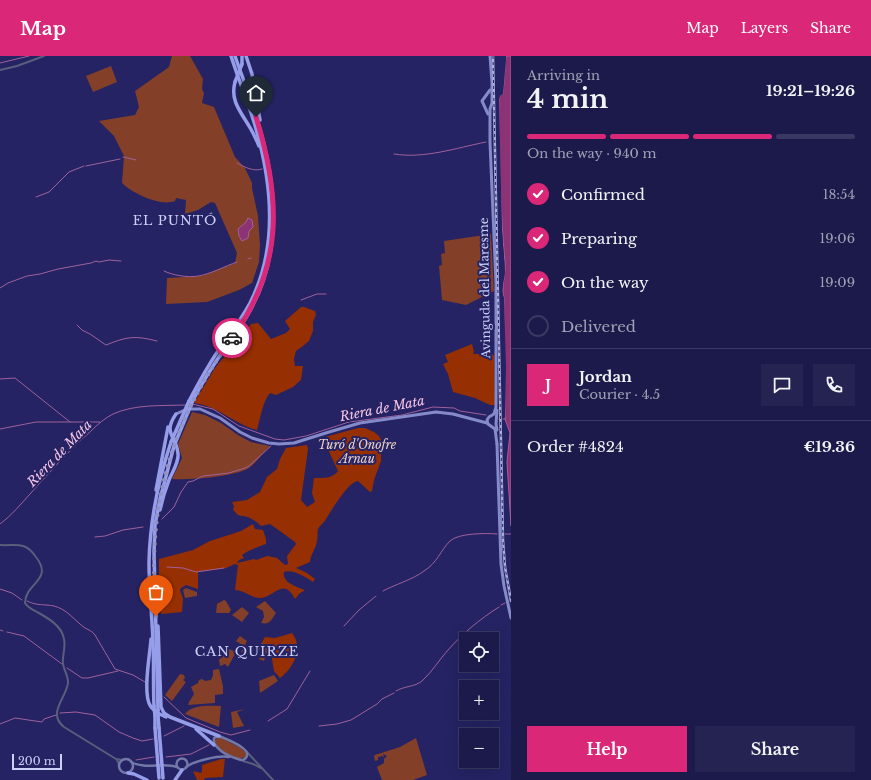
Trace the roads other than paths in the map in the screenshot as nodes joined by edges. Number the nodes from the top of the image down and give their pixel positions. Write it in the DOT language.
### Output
graph roads {
  1 [pos="44,56"];
  2 [pos="231,56"];
  3 [pos="235,56"];
  4 [pos="242,56"];
  5 [pos="246,56"];
  6 [pos="490,56"];
  7 [pos="0,70"];
  8 [pos="492,73"];
  9 [pos="485,98"];
  10 [pos="491,100"];
  11 [pos="491,104"];
  12 [pos="484,106"];
  13 [pos="490,132"];
  14 [pos="266,151"];
  15 [pos="266,174"];
  16 [pos="496,392"];
  17 [pos="191,400"];
  18 [pos="176,414"];
  19 [pos="489,417"];
  20 [pos="497,419"];
  21 [pos="479,420"];
  22 [pos="496,424"];
  23 [pos="490,425"];
  24 [pos="497,444"];
  25 [pos="154,508"];
  26 [pos="154,538"];
  27 [pos="0,545"];
  28 [pos="154,590"];
  29 [pos="511,618"];
  30 [pos="152,626"];
  31 [pos="156,716"];
  32 [pos="219,736"];
  33 [pos="214,745"];
  34 [pos="218,749"];
  35 [pos="246,751"];
  36 [pos="232,757"];
  37 [pos="215,758"];
  38 [pos="116,759"];
  39 [pos="122,760"];
  40 [pos="242,760"];
  41 [pos="132,762"];
  42 [pos="177,762"];
  43 [pos="186,762"];
  44 [pos="194,763"];
  45 [pos="119,764"];
  46 [pos="142,765"];
  47 [pos="169,765"];
  48 [pos="177,767"];
  49 [pos="186,768"];
  50 [pos="182,770"];
  51 [pos="263,770"];
  52 [pos="130,771"];
  53 [pos="161,779"];
  54 [pos="147,780"];
  55 [pos="175,780"];
  56 [pos="273,780"];
  1 -- 7 [label="street"];
  2 -- 15 [label="highway"];
  3 -- 14 [label="highway"];
  4 -- 15 [label="highway, bridge"];
  5 -- 14 [label="highway"];
  6 -- 8 [label="main road"];
  8 -- 9 [label="main road"];
  8 -- 10 [label="main road"];
  9 -- 10 [label="main road"];
  9 -- 12 [label="main road"];
  10 -- 11 [label="main road"];
  11 -- 12 [label="main road"];
  11 -- 13 [label="main road"];
  12 -- 13 [label="main road"];
  13 -- 16 [label="main road, Avinguda del Maresme"];
  14 -- 17 [label="highway"];
  15 -- 17 [label="highway"];
  16 -- 19 [label="main road, Avinguda del Maresme"];
  16 -- 20 [label="main road, Avinguda del Maresme"];
  17 -- 25 [label="highway, bridge"];
  17 -- 26 [label="highway, bridge"];
  18 -- 21 [label="main road"];
  18 -- 25 [label="highway"];
  18 -- 26 [label="highway"];
  19 -- 20 [label="main road"];
  19 -- 21 [label="main road"];
  19 -- 23 [label="main road"];
  20 -- 22 [label="main road"];
  21 -- 23 [label="main road"];
  22 -- 23 [label="main road"];
  22 -- 24 [label="main road"];
  23 -- 24 [label="main road"];
  24 -- 29 [label="main road"];
  25 -- 30 [label="highway"];
  26 -- 28 [label="highway"];
  27 -- 38 [label="street"];
  28 -- 31 [label="highway, bridge"];
  28 -- 32 [label="highway"];
  30 -- 31 [label="highway, bridge"];
  30 -- 33 [label="highway"];
  31 -- 53 [label="highway, bridge"];
  32 -- 33 [label="main road"];
  32 -- 35 [label="main road"];
  33 -- 34 [label="main road"];
  34 -- 36 [label="main road"];
  34 -- 37 [label="main road"];
  35 -- 40 [label="main road"];
  35 -- 51 [label="street"];
  36 -- 37 [label="main road"];
  36 -- 40 [label="main road"];
  37 -- 44 [label="main road"];
  38 -- 39 [label="street"];
  38 -- 45 [label="street"];
  39 -- 41 [label="main road"];
  39 -- 45 [label="main road"];
  40 -- 51 [label="street"];
  41 -- 46 [label="main road"];
  41 -- 52 [label="main road"];
  42 -- 43 [label="main road"];
  42 -- 47 [label="main road"];
  42 -- 48 [label="main road"];
  43 -- 44 [label="main road"];
  43 -- 49 [label="main road"];
  44 -- 49 [label="main road"];
  45 -- 52 [label="main road"];
  46 -- 47 [label="main road"];
  46 -- 52 [label="main road"];
  47 -- 48 [label="main road"];
  48 -- 50 [label="main road"];
  49 -- 50 [label="main road"];
  50 -- 55 [label="highway"];
  51 -- 56 [label="street"];
  52 -- 54 [label="highway"];
}
